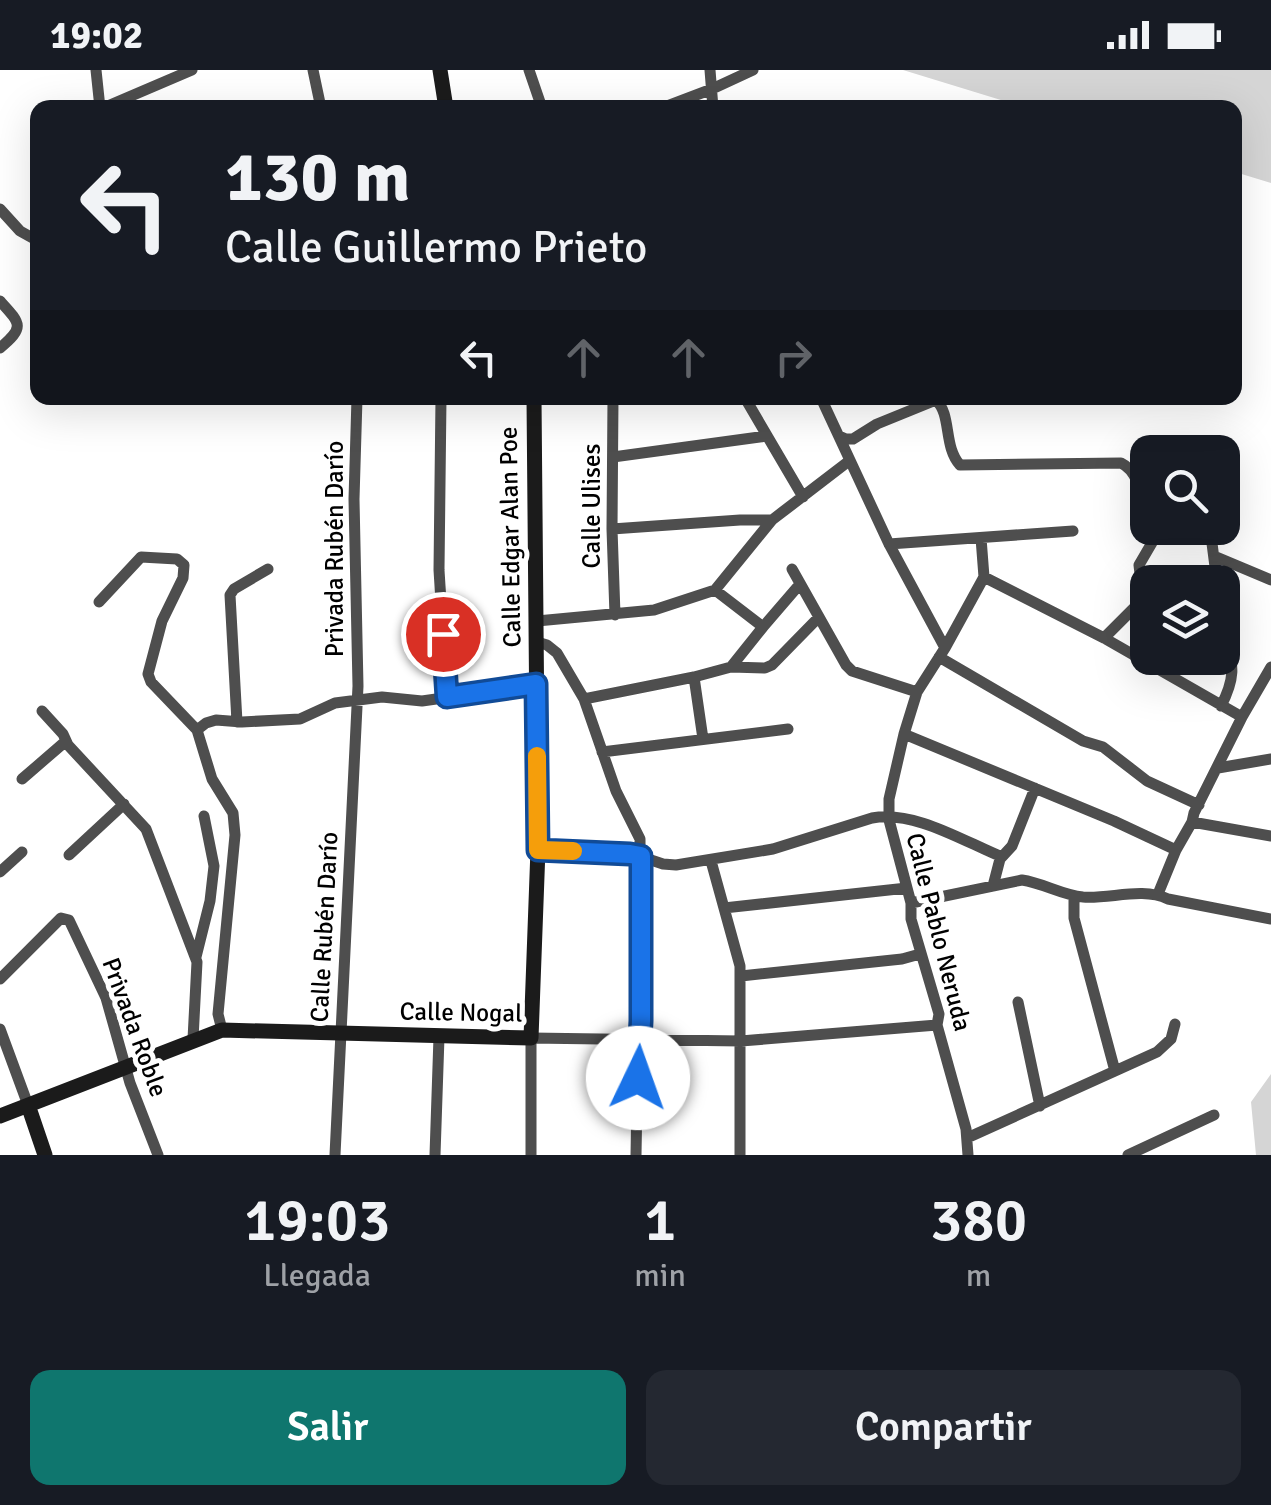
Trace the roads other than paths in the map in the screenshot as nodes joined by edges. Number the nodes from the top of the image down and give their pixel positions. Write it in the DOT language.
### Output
graph roads {
  1 [pos="96,70"];
  2 [pos="192,70"];
  3 [pos="313,70"];
  4 [pos="440,70"];
  5 [pos="530,70"];
  6 [pos="710,70"];
  7 [pos="753,70"];
  8 [pos="712,89"];
  9 [pos="100,100"];
  10 [pos="120,100"];
  11 [pos="320,100"];
  12 [pos="445,100"];
  13 [pos="539,100"];
  14 [pos="683,100"];
  15 [pos="713,100"];
  16 [pos="0,210"];
  17 [pos="30,236"];
  18 [pos="0,301"];
  19 [pos="0,348"];
  20 [pos="357,405"];
  21 [pos="442,405"];
  22 [pos="534,405"];
  23 [pos="613,405"];
  24 [pos="749,405"];
  25 [pos="824,405"];
  26 [pos="924,405"];
  27 [pos="941,405"];
  28 [pos="767,436"];
  29 [pos="839,436"];
  30 [pos="613,456"];
  31 [pos="850,461"];
  32 [pos="1130,468"];
  33 [pos="804,496"];
  34 [pos="772,520"];
  35 [pos="612,530"];
  36 [pos="1073,531"];
  37 [pos="981,538"];
  38 [pos="889,544"];
  39 [pos="1212,545"];
  40 [pos="1214,556"];
  41 [pos="1215,565"];
  42 [pos="268,569"];
  43 [pos="792,569"];
  44 [pos="984,577"];
  45 [pos="1271,580"];
  46 [pos="800,584"];
  47 [pos="714,590"];
  48 [pos="99,602"];
  49 [pos="615,615"];
  50 [pos="1130,615"];
  51 [pos="819,617"];
  52 [pos="537,621"];
  53 [pos="763,626"];
  54 [pos="1104,638"];
  55 [pos="537,642"];
  56 [pos="942,652"];
  57 [pos="731,667"];
  58 [pos="1271,667"];
  59 [pos="1234,675"];
  60 [pos="694,678"];
  61 [pos="536,684"];
  62 [pos="917,692"];
  63 [pos="447,697"];
  64 [pos="584,699"];
  65 [pos="357,700"];
  66 [pos="1222,706"];
  67 [pos="42,711"];
  68 [pos="1242,717"];
  69 [pos="237,722"];
  70 [pos="788,729"];
  71 [pos="197,730"];
  72 [pos="904,734"];
  73 [pos="703,739"];
  74 [pos="66,741"];
  75 [pos="602,752"];
  76 [pos="1271,759"];
  77 [pos="1218,768"];
  78 [pos="22,779"];
  79 [pos="1035,788"];
  80 [pos="124,804"];
  81 [pos="1199,805"];
  82 [pos="204,816"];
  83 [pos="888,816"];
  84 [pos="1192,822"];
  85 [pos="1271,836"];
  86 [pos="538,850"];
  87 [pos="1176,850"];
  88 [pos="22,852"];
  89 [pos="69,855"];
  90 [pos="641,856"];
  91 [pos="1002,857"];
  92 [pos="711,861"];
  93 [pos="0,872"];
  94 [pos="993,886"];
  95 [pos="907,888"];
  96 [pos="1158,894"];
  97 [pos="1074,896"];
  98 [pos="911,903"];
  99 [pos="724,908"];
  100 [pos="1271,919"];
  101 [pos="920,954"];
  102 [pos="196,957"];
  103 [pos="741,976"];
  104 [pos="0,979"];
  105 [pos="1018,1002"];
  106 [pos="1175,1024"];
  107 [pos="937,1025"];
  108 [pos="0,1028"];
  109 [pos="222,1030"];
  110 [pos="342,1034"];
  111 [pos="439,1037"];
  112 [pos="531,1038"];
  113 [pos="193,1039"];
  114 [pos="638,1039"];
  115 [pos="741,1041"];
  116 [pos="125,1067"];
  117 [pos="1115,1071"];
  118 [pos="28,1105"];
  119 [pos="1040,1106"];
  120 [pos="1214,1115"];
  121 [pos="0,1116"];
  122 [pos="968,1138"];
  123 [pos="1143,1152"];
  124 [pos="966,1154"];
  125 [pos="45,1155"];
  126 [pos="158,1155"];
  127 [pos="335,1155"];
  128 [pos="434,1155"];
  129 [pos="530,1155"];
  130 [pos="636,1155"];
  131 [pos="740,1155"];
  132 [pos="1128,1155"];
  1 -- 9 [label="street"];
  2 -- 10 [label="street"];
  3 -- 11 [label="street"];
  4 -- 12 [label="street"];
  5 -- 13 [label="street"];
  6 -- 8 [label="street"];
  7 -- 8 [label="street"];
  8 -- 14 [label="street"];
  8 -- 15 [label="street"];
  16 -- 17 [label="street"];
  18 -- 19 [label="street"];
  20 -- 65 [label="street, Privada Rubén Darío"];
  21 -- 63 [label="street"];
  22 -- 52 [label="street, Calle Edgar Alan Poe"];
  23 -- 30 [label="street, Calle Ulises"];
  24 -- 28 [label="street"];
  25 -- 29 [label="street"];
  26 -- 29 [label="street"];
  27 -- 32 [label="street"];
  28 -- 30 [label="street"];
  28 -- 33 [label="street"];
  29 -- 31 [label="street"];
  30 -- 35 [label="street, Calle Ulises"];
  31 -- 33 [label="street"];
  31 -- 38 [label="street"];
  33 -- 34 [label="street"];
  34 -- 35 [label="street"];
  34 -- 47 [label="street"];
  35 -- 49 [label="street, Calle Ulises"];
  36 -- 37 [label="street"];
  37 -- 38 [label="street"];
  37 -- 44 [label="street"];
  38 -- 56 [label="street"];
  39 -- 40 [label="street"];
  40 -- 41 [label="street"];
  40 -- 45 [label="street"];
  42 -- 69 [label="street"];
  43 -- 46 [label="street"];
  44 -- 54 [label="street"];
  44 -- 56 [label="street, Calle Pablo Neruda"];
  46 -- 51 [label="street"];
  46 -- 53 [label="street"];
  47 -- 49 [label="street"];
  47 -- 53 [label="street"];
  48 -- 71 [label="street"];
  49 -- 52 [label="street"];
  50 -- 54 [label="street"];
  51 -- 57 [label="street"];
  51 -- 62 [label="street"];
  52 -- 55 [label="street, Calle Edgar Alan Poe"];
  53 -- 57 [label="street"];
  54 -- 66 [label="street"];
  55 -- 61 [label="street, Calle Edgar Alan Poe"];
  55 -- 64 [label="street"];
  56 -- 62 [label="street, Calle Pablo Neruda"];
  56 -- 81 [label="street"];
  57 -- 60 [label="street"];
  58 -- 68 [label="street"];
  59 -- 66 [label="street"];
  60 -- 64 [label="street"];
  60 -- 73 [label="street"];
  61 -- 63 [label="street"];
  61 -- 86 [label="street, Calle Edgar Alan Poe"];
  62 -- 72 [label="street, Calle Pablo Neruda"];
  63 -- 65 [label="street"];
  64 -- 75 [label="street"];
  65 -- 69 [label="street"];
  65 -- 110 [label="street, Calle Rubén Darío"];
  66 -- 68 [label="street"];
  67 -- 74 [label="street"];
  68 -- 77 [label="street"];
  69 -- 71 [label="street"];
  70 -- 73 [label="street"];
  71 -- 109 [label="street"];
  72 -- 79 [label="street"];
  72 -- 83 [label="street, Calle Pablo Neruda"];
  73 -- 75 [label="street"];
  74 -- 78 [label="street"];
  74 -- 80 [label="street"];
  75 -- 90 [label="street"];
  76 -- 77 [label="street"];
  77 -- 81 [label="street"];
  79 -- 87 [label="street"];
  79 -- 91 [label="street"];
  80 -- 89 [label="street"];
  80 -- 102 [label="street"];
  81 -- 84 [label="street"];
  82 -- 102 [label="street"];
  83 -- 91 [label="street"];
  83 -- 92 [label="street"];
  83 -- 95 [label="street, Calle Pablo Neruda"];
  84 -- 85 [label="street"];
  84 -- 87 [label="street"];
  86 -- 90 [label="street"];
  86 -- 112 [label="street, Calle Edgar Alan Poe"];
  87 -- 96 [label="street"];
  88 -- 93 [label="street"];
  90 -- 92 [label="street"];
  90 -- 114 [label="street"];
  91 -- 94 [label="street"];
  92 -- 99 [label="street"];
  94 -- 97 [label="street"];
  94 -- 98 [label="street"];
  95 -- 98 [label="street, Calle Pablo Neruda"];
  95 -- 99 [label="street"];
  96 -- 97 [label="street"];
  96 -- 100 [label="street"];
  97 -- 117 [label="street"];
  98 -- 101 [label="street, Calle Pablo Neruda"];
  99 -- 103 [label="street"];
  101 -- 103 [label="street"];
  101 -- 107 [label="street, Calle Pablo Neruda"];
  102 -- 113 [label="street"];
  103 -- 115 [label="street"];
  104 -- 116 [label="street, Privada Roble"];
  105 -- 119 [label="street"];
  106 -- 117 [label="street"];
  107 -- 115 [label="street, Calle Nogal"];
  107 -- 122 [label="street, Calle Pablo Neruda"];
  108 -- 118 [label="street"];
  109 -- 110 [label="street, Calle Nogal"];
  109 -- 113 [label="street, Calle Nogal"];
  110 -- 111 [label="street, Calle Nogal"];
  110 -- 127 [label="street, Calle Rubén Darío"];
  111 -- 112 [label="street, Calle Nogal"];
  111 -- 128 [label="street"];
  112 -- 114 [label="street, Calle Nogal"];
  112 -- 129 [label="street, Calle Edgar Alan Poe"];
  113 -- 116 [label="street, Calle Nogal"];
  114 -- 115 [label="street, Calle Nogal"];
  114 -- 130 [label="street"];
  115 -- 131 [label="street"];
  116 -- 118 [label="street, Calle Nogal"];
  116 -- 126 [label="street, Privada Roble"];
  117 -- 119 [label="street"];
  118 -- 121 [label="street, Calle Nogal"];
  118 -- 125 [label="street"];
  119 -- 122 [label="street"];
  120 -- 123 [label="street"];
  122 -- 124 [label="street, Calle Pablo Neruda"];
  123 -- 132 [label="street"];
}
